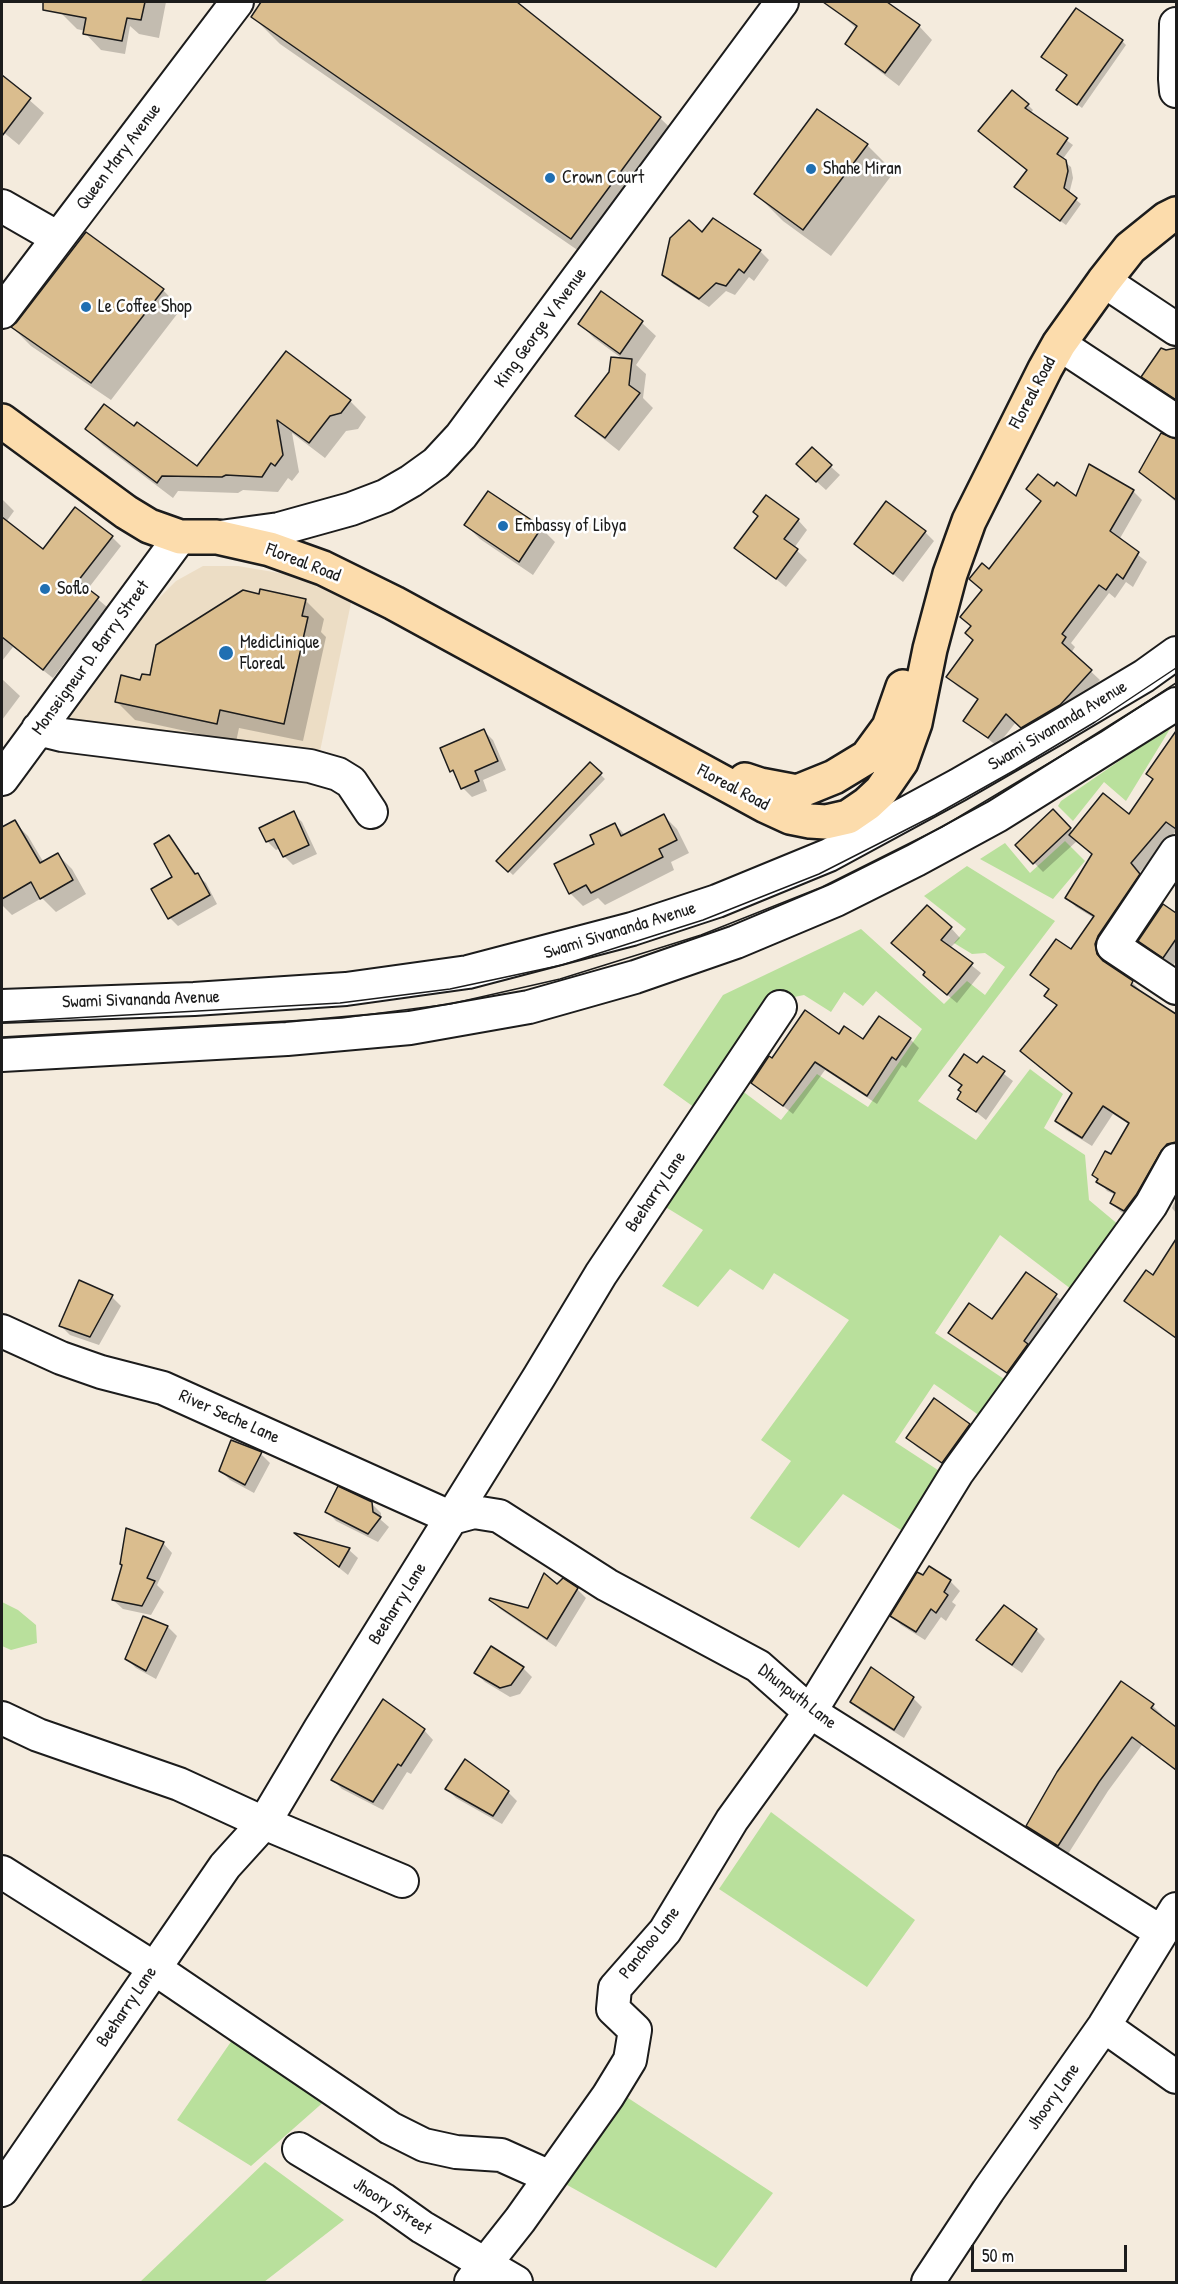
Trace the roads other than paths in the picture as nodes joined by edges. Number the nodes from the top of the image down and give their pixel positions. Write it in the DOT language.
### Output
graph roads {
  1 [pos="237,2"];
  2 [pos="782,2"];
  3 [pos="1176,24"];
  4 [pos="1176,91"];
  5 [pos="2,206"];
  6 [pos="1176,214"];
  7 [pos="58,238"];
  8 [pos="1104,281"];
  9 [pos="2,312"];
  10 [pos="1176,329"];
  11 [pos="1059,344"];
  12 [pos="2,421"];
  13 [pos="1176,421"];
  14 [pos="180,537"];
  15 [pos="217,537"];
  16 [pos="1176,653"];
  17 [pos="1176,704"];
  18 [pos="38,729"];
  19 [pos="2,779"];
  20 [pos="371,812"];
  21 [pos="1176,852"];
  22 [pos="1176,988"];
  23 [pos="2,1006"];
  24 [pos="780,1008"];
  25 [pos="2,1055"];
  26 [pos="1176,1160"];
  27 [pos="2,1330"];
  28 [pos="452,1518"];
  29 [pos="810,1712"];
  30 [pos="2,1718"];
  31 [pos="264,1823"];
  32 [pos="2,1872"];
  33 [pos="402,1881"];
  34 [pos="1169,1921"];
  35 [pos="154,1968"];
  36 [pos="1104,2026"];
  37 [pos="1176,2076"];
  38 [pos="299,2149"];
  39 [pos="550,2177"];
  40 [pos="2,2190"];
  41 [pos="478,2273"];
  42 [pos="516,2283"];
  43 [pos="928,2283"];
  1 -- 7 [label="street, Queen Mary Avenue"];
  2 -- 15 [label="street, King George V Avenue"];
  3 -- 4 [label="street"];
  5 -- 7 [label="street"];
  6 -- 8 [label="main road, Floreal Road"];
  7 -- 9 [label="street, Queen Mary Avenue"];
  8 -- 10 [label="street"];
  8 -- 11 [label="main road, Floreal Road"];
  11 -- 13 [label="street"];
  11 -- 15 [label="main road, Floreal Road"];
  12 -- 14 [label="main road, Floreal Road"];
  14 -- 15 [label="main road, Floreal Road"];
  14 -- 18 [label="street, Monseigneur D. Barry Street"];
  16 -- 23 [label="street, Swami Sivananda Avenue"];
  17 -- 25 [label="street"];
  18 -- 19 [label="street, Monseigneur D. Barry Street"];
  18 -- 20 [label="street"];
  21 -- 22 [label="street"];
  24 -- 28 [label="street, Beeharry Lane"];
  26 -- 29 [label="street"];
  27 -- 28 [label="street, River Seche Lane"];
  28 -- 29 [label="street, Dhunputh Lane"];
  28 -- 31 [label="street, Beeharry Lane"];
  29 -- 34 [label="street, Dhunputh Lane"];
  29 -- 39 [label="street, Panchoo Lane"];
  30 -- 31 [label="street"];
  31 -- 33 [label="street"];
  31 -- 35 [label="street, Beeharry Lane"];
  32 -- 35 [label="street"];
  34 -- 36 [label="street, Jhoory Lane"];
  35 -- 39 [label="street"];
  35 -- 40 [label="street, Beeharry Lane"];
  36 -- 37 [label="street"];
  36 -- 43 [label="street, Jhoory Lane"];
  38 -- 41 [label="street, Jhoory Street"];
  39 -- 41 [label="street"];
  41 -- 42 [label="street, Jhoory Street"];
}
